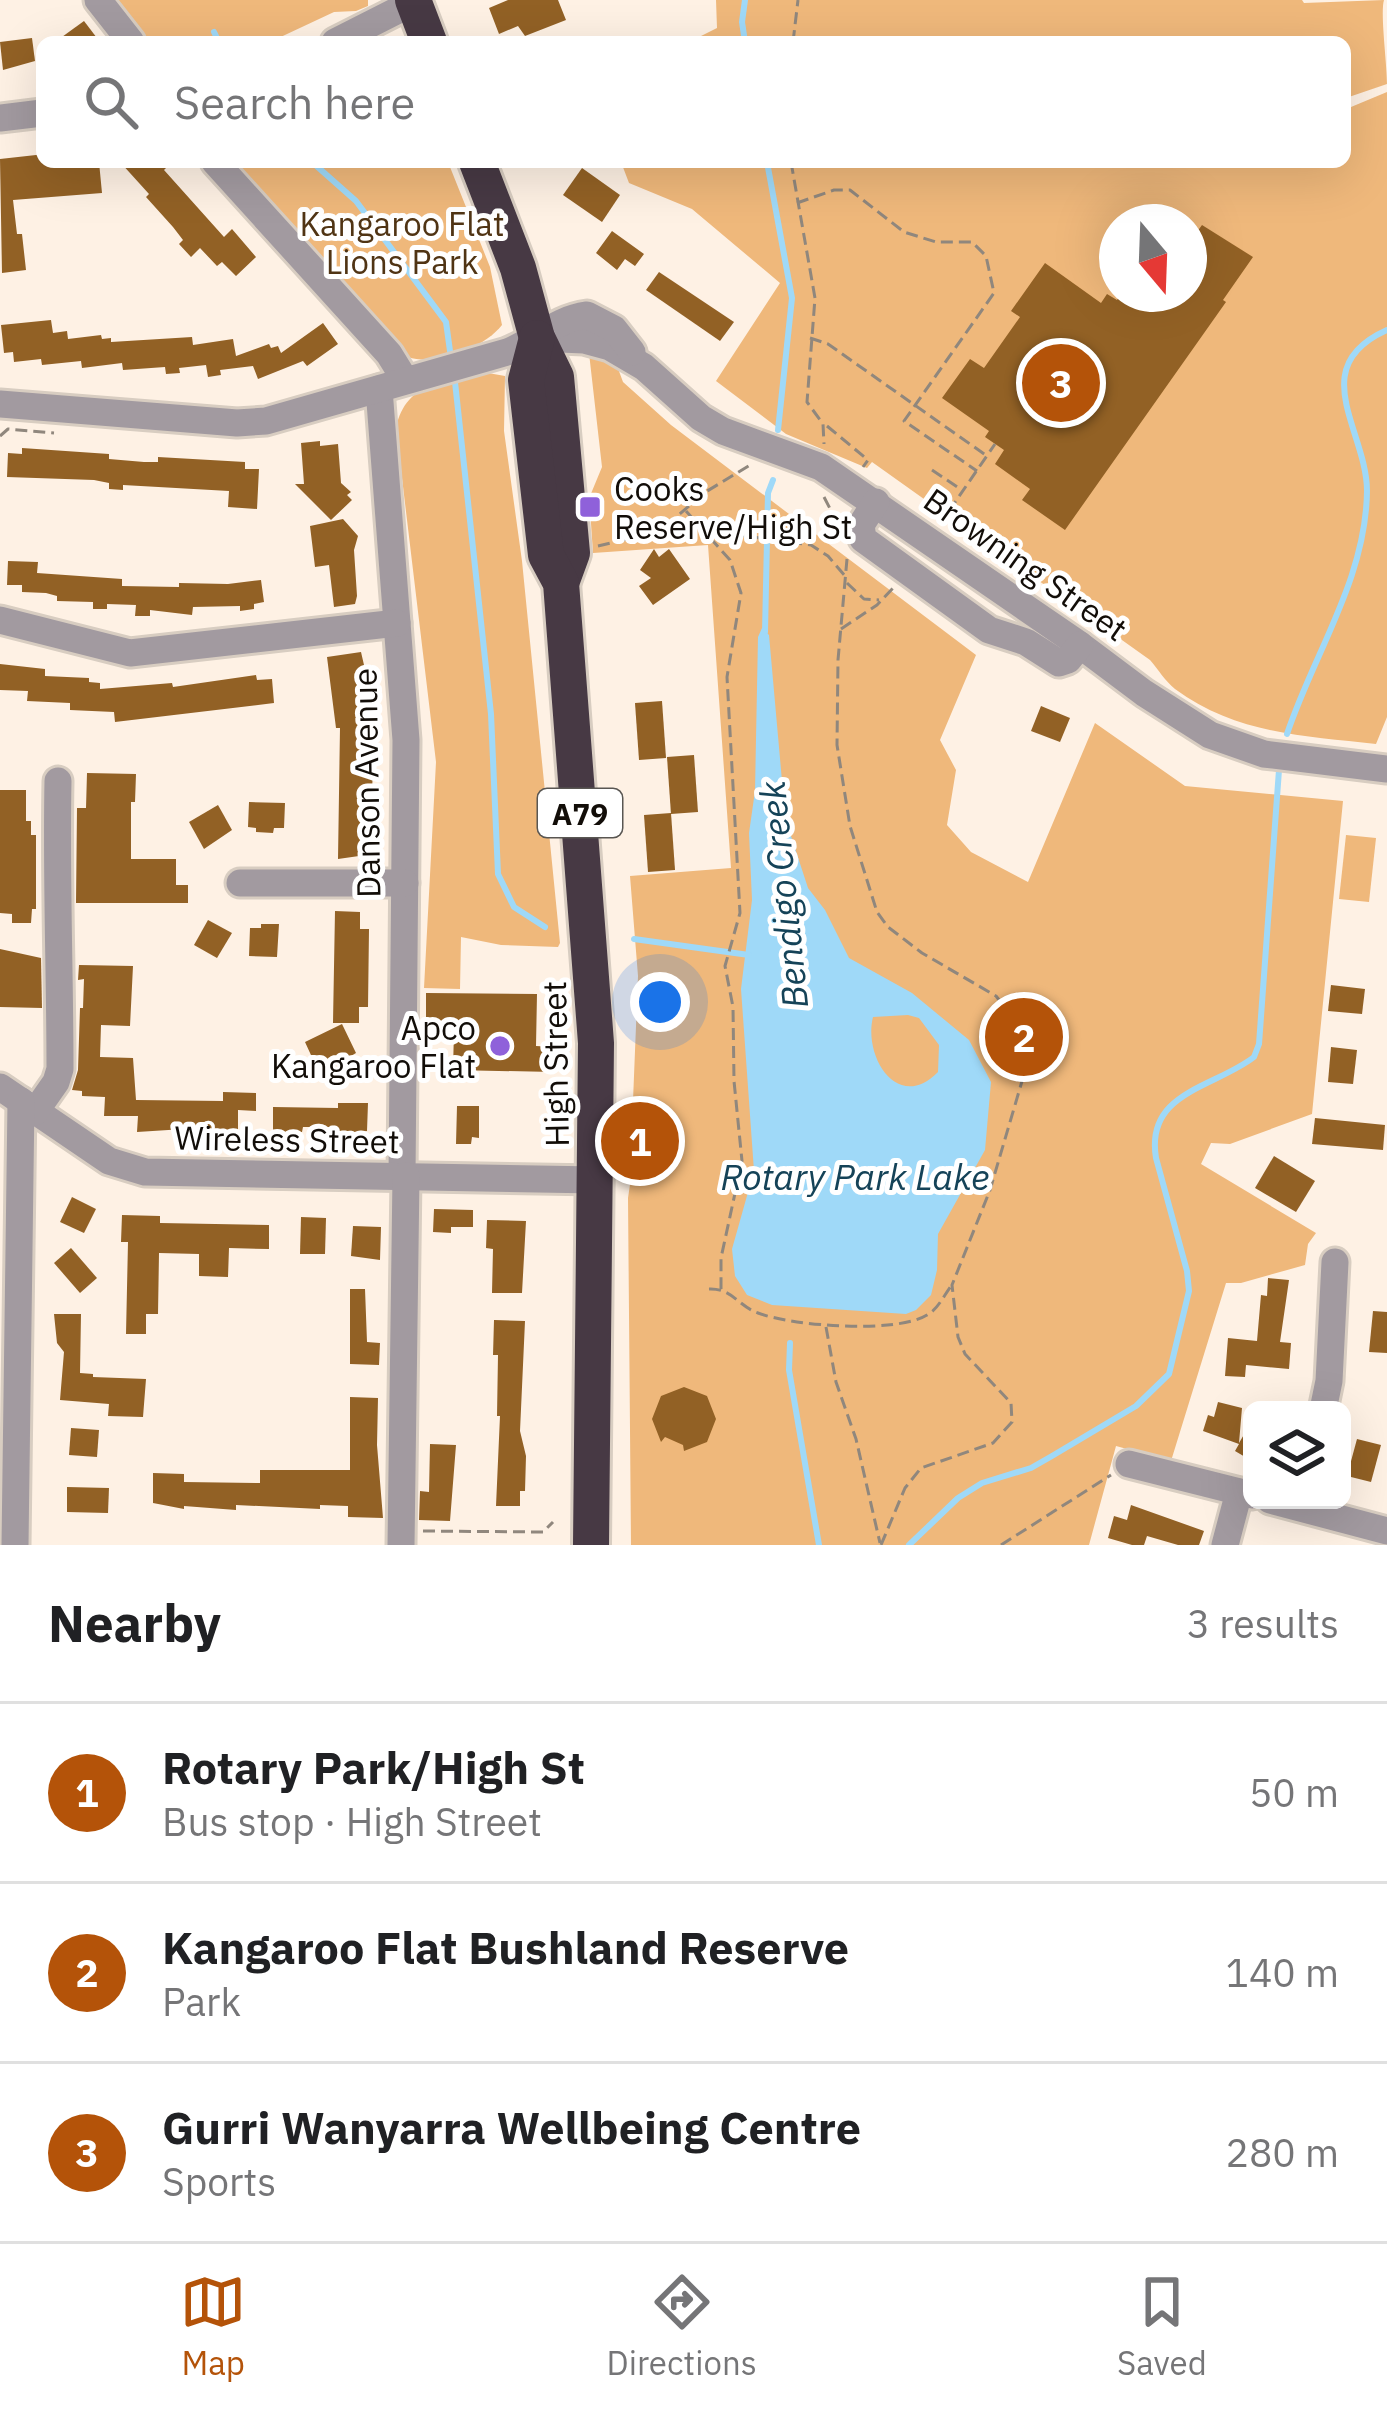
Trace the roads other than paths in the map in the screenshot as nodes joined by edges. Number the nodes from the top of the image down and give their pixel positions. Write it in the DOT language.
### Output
graph roads {
  1 [pos="98,0"];
  2 [pos="414,1"];
  3 [pos="126,36"];
  4 [pos="347,36"];
  5 [pos="427,36"];
  6 [pos="36,114"];
  7 [pos="0,118"];
  8 [pos="219,168"];
  9 [pos="479,168"];
  10 [pos="537,338"];
  11 [pos="392,385"];
  12 [pos="0,404"];
  13 [pos="876,502"];
  14 [pos="0,620"];
  15 [pos="397,622"];
  16 [pos="1080,645"];
  17 [pos="1387,769"];
  18 [pos="55,780"];
  19 [pos="240,883"];
  20 [pos="405,884"];
  21 [pos="18,1100"];
  22 [pos="404,1176"];
  23 [pos="596,1180"];
  24 [pos="1335,1262"];
  25 [pos="9,1315"];
  26 [pos="1325,1401"];
  27 [pos="1129,1464"];
  28 [pos="1243,1493"];
  29 [pos="1243,1501"];
  30 [pos="1316,1509"];
  31 [pos="1387,1531"];
  32 [pos="408,1538"];
  33 [pos="16,1545"];
  34 [pos="592,1545"];
  35 [pos="1225,1545"];
  1 -- 3 [label="street"];
  2 -- 4 [label="street"];
  2 -- 5 [label="highway"];
  6 -- 7 [label="street"];
  8 -- 11 [label="street"];
  9 -- 10 [label="highway, High Street / A79"];
  10 -- 11 [label="street"];
  10 -- 13 [label="street, Browning Street"];
  10 -- 23 [label="highway, High Street / A79"];
  11 -- 12 [label="street"];
  11 -- 15 [label="street, Danson Avenue"];
  13 -- 16 [label="street, Browning Street"];
  13 -- 16 [label="street"];
  14 -- 15 [label="street"];
  15 -- 20 [label="street, Danson Avenue"];
  16 -- 17 [label="street, Browning Street"];
  18 -- 21 [label="street"];
  19 -- 20 [label="street"];
  20 -- 22 [label="street, Danson Avenue"];
  21 -- 22 [label="street, Wireless Street"];
  21 -- 25 [label="street"];
  22 -- 23 [label="street, Wireless Street"];
  22 -- 32 [label="street, Danson Avenue"];
  23 -- 34 [label="highway, High Street / A79"];
  24 -- 26 [label="street"];
  25 -- 33 [label="street"];
  27 -- 28 [label="street"];
  29 -- 35 [label="street"];
  30 -- 31 [label="street"];
}
